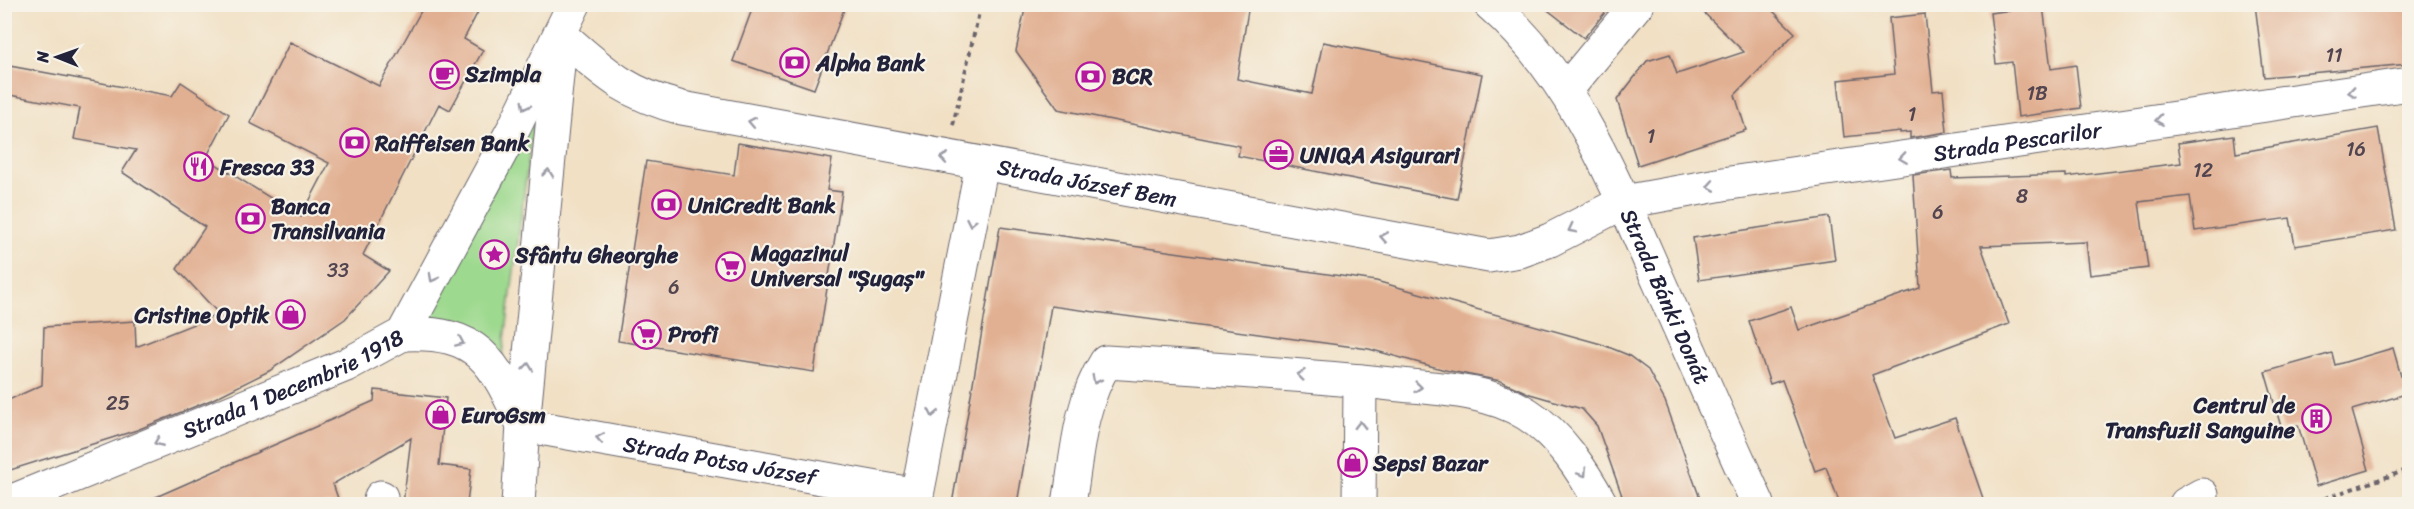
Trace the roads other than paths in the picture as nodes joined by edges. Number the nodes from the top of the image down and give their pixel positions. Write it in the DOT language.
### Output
graph roads {
  1 [pos="574,4"];
  2 [pos="1490,4"];
  3 [pos="1638,4"];
  4 [pos="561,35"];
  5 [pos="2409,84"];
  6 [pos="1566,90"];
  7 [pos="982,164"];
  8 [pos="1624,202"];
  9 [pos="403,334"];
  10 [pos="1360,381"];
  11 [pos="523,425"];
  12 [pos="916,500"];
  13 [pos="5,504"];
  14 [pos="518,504"];
  15 [pos="1069,504"];
  16 [pos="1359,504"];
  17 [pos="1601,504"];
  18 [pos="1758,504"];
  1 -- 4 [label="street, Strada 1 Decembrie 1918"];
  2 -- 6 [label="street, Strada Bánki Donát"];
  3 -- 6 [label="street"];
  7 -- 4 [label="street, Strada József Bem, one-way"];
  4 -- 9 [label="street, Strada 1 Decembrie 1918, one-way"];
  11 -- 4 [label="street, one-way"];
  5 -- 8 [label="street, Strada Pescarilor, one-way"];
  6 -- 8 [label="street, Strada Bánki Donát"];
  8 -- 7 [label="street, Strada József Bem, one-way"];
  7 -- 12 [label="street, Strada Potsa József, one-way"];
  8 -- 18 [label="street, Strada Bánki Donát"];
  9 -- 11 [label="street, one-way"];
  9 -- 13 [label="street, Strada 1 Decembrie 1918, one-way"];
  10 -- 15 [label="street, one-way"];
  16 -- 10 [label="street, one-way"];
  10 -- 17 [label="street, one-way"];
  12 -- 11 [label="street, Strada Potsa József, one-way"];
  11 -- 14 [label="street"];
}
